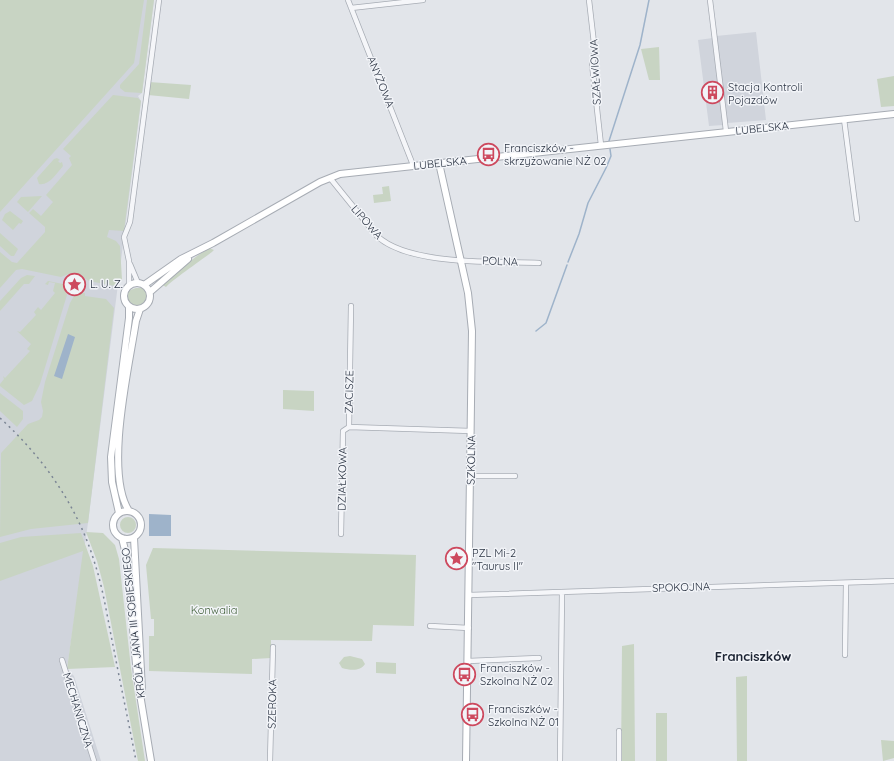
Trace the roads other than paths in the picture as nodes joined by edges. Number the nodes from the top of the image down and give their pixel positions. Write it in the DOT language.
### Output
graph roads {
  1 [pos="159,0"];
  2 [pos="348,0"];
  3 [pos="423,0"];
  4 [pos="589,0"];
  5 [pos="710,0"];
  6 [pos="351,8"];
  7 [pos="894,114"];
  8 [pos="844,119"];
  9 [pos="726,131"];
  10 [pos="601,145"];
  11 [pos="439,163"];
  12 [pos="413,165"];
  13 [pos="330,178"];
  14 [pos="857,219"];
  15 [pos="196,253"];
  16 [pos="461,260"];
  17 [pos="129,261"];
  18 [pos="539,263"];
  19 [pos="141,284"];
  20 [pos="129,286"];
  21 [pos="150,292"];
  22 [pos="350,306"];
  23 [pos="129,307"];
  24 [pos="140,309"];
  25 [pos="349,427"];
  26 [pos="471,430"];
  27 [pos="470,476"];
  28 [pos="515,476"];
  29 [pos="129,511"];
  30 [pos="119,513"];
  31 [pos="341,534"];
  32 [pos="122,538"];
  33 [pos="134,538"];
  34 [pos="894,581"];
  35 [pos="846,583"];
  36 [pos="562,592"];
  37 [pos="469,595"];
  38 [pos="430,626"];
  39 [pos="469,628"];
  40 [pos="273,647"];
  41 [pos="845,655"];
  42 [pos="539,658"];
  43 [pos="62,660"];
  44 [pos="468,661"];
  45 [pos="143,708"];
  46 [pos="619,731"];
  47 [pos="94,761"];
  48 [pos="151,761"];
  49 [pos="270,761"];
  50 [pos="466,761"];
  51 [pos="560,761"];
  52 [pos="619,761"];
  1 -- 17 [label="street"];
  2 -- 6 [label="street, ANYŻOWA"];
  3 -- 6 [label="street"];
  4 -- 10 [label="street, SZAŁWIOWA"];
  5 -- 9 [label="street"];
  6 -- 12 [label="street, ANYŻOWA"];
  7 -- 8 [label="main road, LUBELSKA"];
  8 -- 9 [label="main road, LUBELSKA"];
  8 -- 14 [label="street"];
  9 -- 10 [label="main road, LUBELSKA"];
  10 -- 11 [label="main road, LUBELSKA"];
  11 -- 12 [label="main road, LUBELSKA"];
  11 -- 16 [label="main road, SZKOLNA"];
  12 -- 13 [label="main road, LUBELSKA"];
  13 -- 15 [label="main road, LUBELSKA"];
  13 -- 16 [label="street, LIPOWA"];
  15 -- 19 [label="main road, LUBELSKA"];
  15 -- 21 [label="main road, LUBELSKA"];
  16 -- 18 [label="street, POLNA"];
  16 -- 26 [label="main road, SZKOLNA"];
  17 -- 19 [label="street"];
  17 -- 20 [label="street"];
  19 -- 20 [label="main road"];
  19 -- 21 [label="main road"];
  20 -- 23 [label="main road"];
  21 -- 24 [label="main road"];
  22 -- 25 [label="street, ZACISZE"];
  23 -- 24 [label="main road"];
  23 -- 30 [label="main road"];
  24 -- 29 [label="main road"];
  25 -- 26 [label="street, ZACISZE"];
  25 -- 31 [label="street, DZIAŁKOWA"];
  26 -- 27 [label="main road, SZKOLNA"];
  27 -- 28 [label="street"];
  27 -- 37 [label="main road, SZKOLNA"];
  29 -- 30 [label="main road"];
  29 -- 33 [label="main road"];
  30 -- 32 [label="main road"];
  32 -- 33 [label="main road"];
  32 -- 45 [label="main road, KRÓLA JANA III SOBIESKIEGO"];
  33 -- 45 [label="main road, KRÓLA JANA III SOBIESKIEGO"];
  34 -- 35 [label="street, SPOKOJNA"];
  35 -- 36 [label="street, SPOKOJNA"];
  35 -- 41 [label="street"];
  36 -- 37 [label="street, SPOKOJNA"];
  36 -- 51 [label="street"];
  37 -- 39 [label="main road, SZKOLNA"];
  38 -- 39 [label="street"];
  39 -- 44 [label="main road, SZKOLNA"];
  40 -- 49 [label="street, SZEROKA"];
  42 -- 44 [label="street"];
  43 -- 47 [label="street, MECHANICZNA"];
  44 -- 50 [label="main road, SZKOLNA"];
  45 -- 48 [label="main road, KRÓLA JANA III SOBIESKIEGO"];
  46 -- 52 [label="street"];
}
